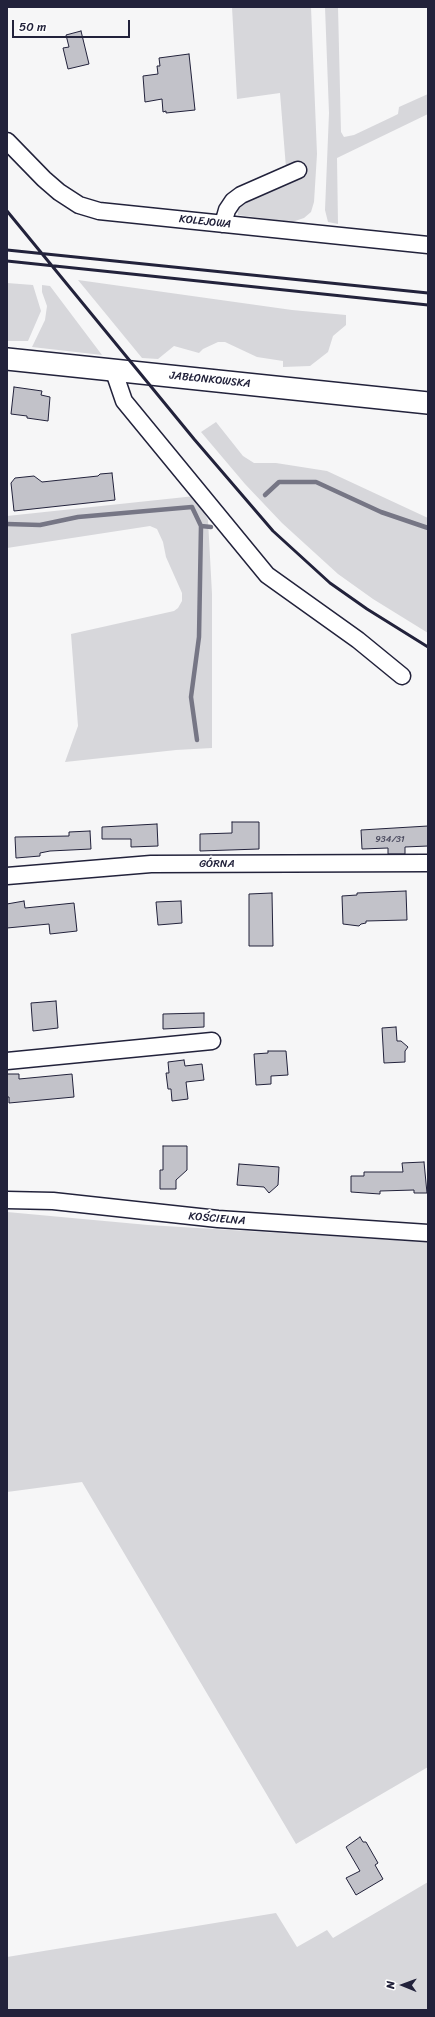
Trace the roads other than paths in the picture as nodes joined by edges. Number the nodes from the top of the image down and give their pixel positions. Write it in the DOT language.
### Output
graph roads {
  1 [pos="7,141"];
  2 [pos="298,170"];
  3 [pos="223,224"];
  4 [pos="428,245"];
  5 [pos="8,360"];
  6 [pos="113,369"];
  7 [pos="423,403"];
  8 [pos="402,676"];
  9 [pos="428,863"];
  10 [pos="7,876"];
  11 [pos="212,1041"];
  12 [pos="7,1062"];
  13 [pos="7,1200"];
  14 [pos="428,1233"];
  1 -- 3 [label="street, KOLEJOWA"];
  2 -- 3 [label="street"];
  3 -- 4 [label="street, KOLEJOWA"];
  5 -- 6 [label="main road, JABŁONKOWSKA"];
  6 -- 7 [label="main road, JABŁONKOWSKA"];
  6 -- 8 [label="street"];
  9 -- 10 [label="street, GÓRNA"];
  11 -- 12 [label="street"];
  13 -- 14 [label="street, KOŚCIELNA"];
}
